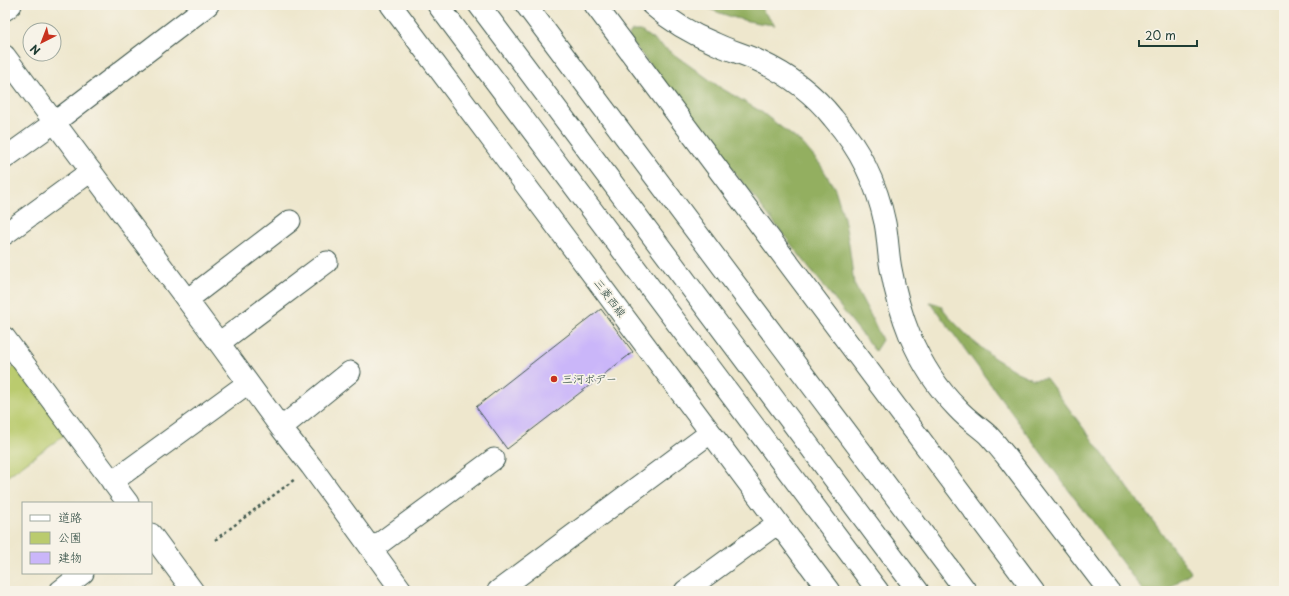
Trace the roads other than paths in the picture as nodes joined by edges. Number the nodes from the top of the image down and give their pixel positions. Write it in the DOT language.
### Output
graph roads {
  1 [pos="11,5"];
  2 [pos="208,5"];
  3 [pos="391,5"];
  4 [pos="438,5"];
  5 [pos="466,5"];
  6 [pos="479,5"];
  7 [pos="526,5"];
  8 [pos="595,5"];
  9 [pos="652,5"];
  10 [pos="5,10"];
  11 [pos="5,56"];
  12 [pos="55,122"];
  13 [pos="5,158"];
  14 [pos="91,171"];
  15 [pos="290,221"];
  16 [pos="5,234"];
  17 [pos="327,262"];
  18 [pos="187,300"];
  19 [pos="5,338"];
  20 [pos="219,342"];
  21 [pos="350,372"];
  22 [pos="248,383"];
  23 [pos="281,428"];
  24 [pos="710,433"];
  25 [pos="494,459"];
  26 [pos="112,482"];
  27 [pos="127,502"];
  28 [pos="778,523"];
  29 [pos="152,535"];
  30 [pos="372,549"];
  31 [pos="82,574"];
  32 [pos="60,591"];
  33 [pos="193,591"];
  34 [pos="402,591"];
  35 [pos="498,591"];
  36 [pos="685,591"];
  37 [pos="829,591"];
  38 [pos="878,591"];
  39 [pos="903,591"];
  40 [pos="918,591"];
  41 [pos="966,591"];
  42 [pos="1034,591"];
  43 [pos="1109,591"];
  1 -- 10 [label="street"];
  2 -- 12 [label="street"];
  3 -- 24 [label="street, 三菱西線"];
  4 -- 38 [label="street"];
  5 -- 39 [label="street"];
  6 -- 40 [label="street"];
  7 -- 41 [label="street"];
  8 -- 42 [label="street"];
  9 -- 43 [label="street"];
  11 -- 12 [label="street"];
  12 -- 13 [label="street"];
  12 -- 14 [label="street"];
  14 -- 16 [label="street"];
  14 -- 18 [label="street"];
  15 -- 18 [label="street"];
  17 -- 20 [label="street"];
  18 -- 20 [label="street"];
  19 -- 26 [label="street"];
  20 -- 22 [label="street"];
  21 -- 23 [label="street"];
  22 -- 23 [label="street"];
  22 -- 26 [label="street"];
  23 -- 30 [label="street"];
  24 -- 28 [label="street, 三菱西線"];
  24 -- 35 [label="street"];
  25 -- 30 [label="street"];
  26 -- 27 [label="street"];
  28 -- 36 [label="street"];
  28 -- 37 [label="street, 三菱西線"];
  29 -- 33 [label="street"];
  30 -- 34 [label="street"];
  31 -- 32 [label="street"];
}
